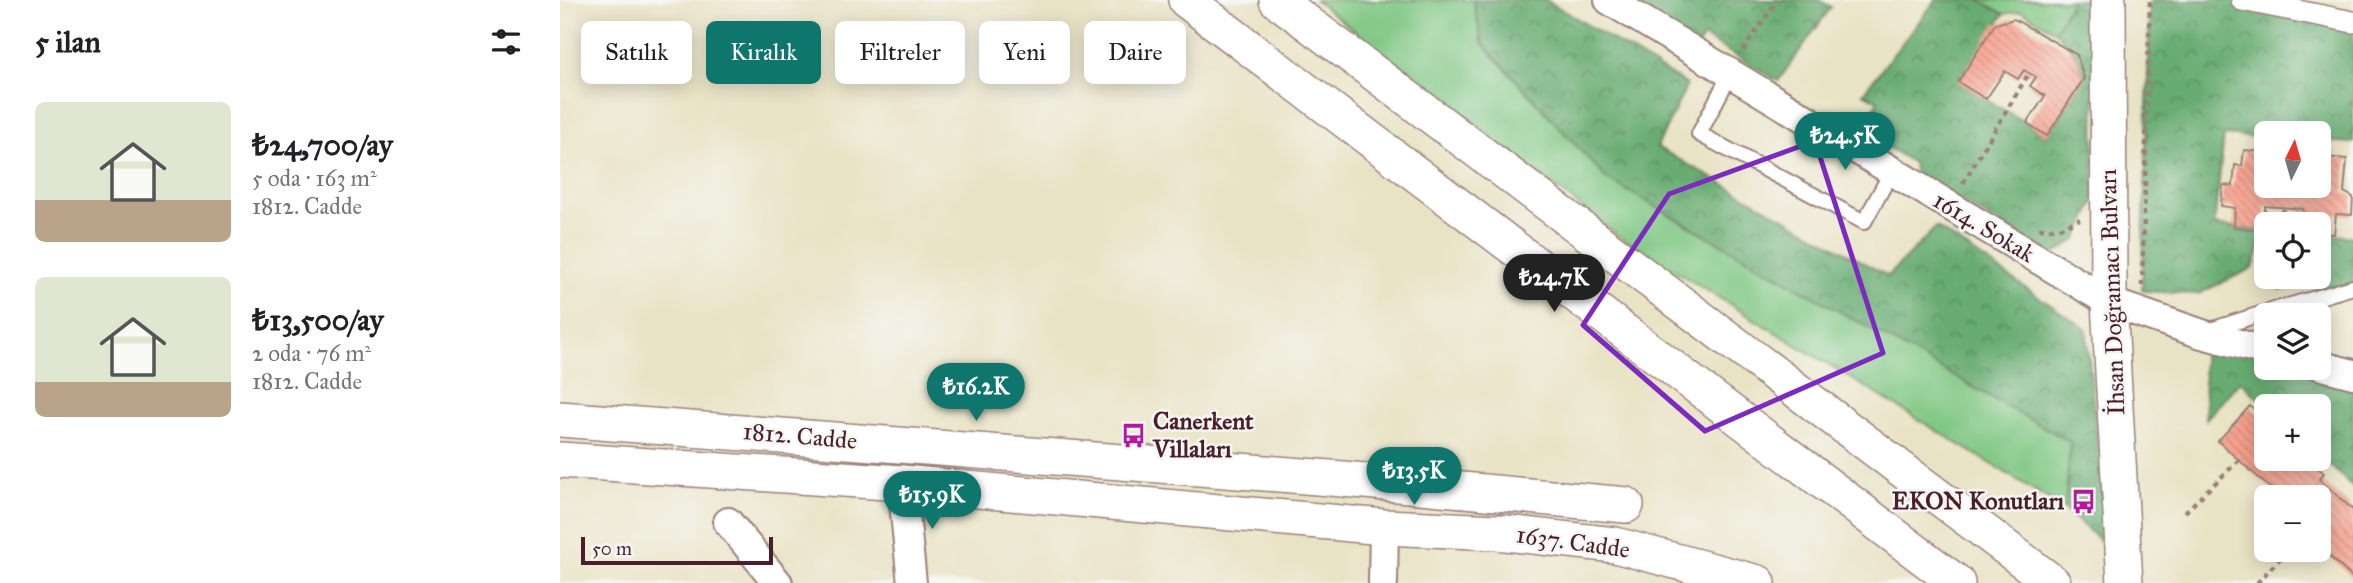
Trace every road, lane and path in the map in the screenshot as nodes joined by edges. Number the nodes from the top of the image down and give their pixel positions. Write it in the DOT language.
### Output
graph roads {
  1 [pos="1186,0"];
  2 [pos="1277,0"];
  3 [pos="1777,0"];
  4 [pos="2108,0"];
  5 [pos="2150,0"];
  6 [pos="2242,0"];
  7 [pos="1613,1"];
  8 [pos="2353,22"];
  9 [pos="1743,51"];
  10 [pos="2029,73"];
  11 [pos="1730,74"];
  12 [pos="1892,171"];
  13 [pos="1963,184"];
  14 [pos="2284,208"];
  15 [pos="2283,212"];
  16 [pos="2353,287"];
  17 [pos="2142,290"];
  18 [pos="2109,302"];
  19 [pos="2202,334"];
  20 [pos="2254,348"];
  21 [pos="2331,368"];
  22 [pos="2353,374"];
  23 [pos="560,419"];
  24 [pos="560,460"];
  25 [pos="2239,460"];
  26 [pos="902,483"];
  27 [pos="1387,483"];
  28 [pos="1626,505"];
  29 [pos="2185,512"];
  30 [pos="728,522"];
  31 [pos="1384,527"];
  32 [pos="2277,562"];
  33 [pos="778,583"];
  34 [pos="912,583"];
  35 [pos="1383,583"];
  36 [pos="1758,583"];
  37 [pos="1957,583"];
  38 [pos="2053,583"];
  39 [pos="2125,583"];
  40 [pos="2257,583"];
  1 -- 37 [label="street"];
  2 -- 38 [label="street"];
  3 -- 9 [label="path"];
  4 -- 18 [label="street, İhsan Doğramacı Bulvarı"];
  5 -- 17 [label="path"];
  6 -- 8 [label="street"];
  7 -- 12 [label="street, 1614. Sokak"];
  10 -- 13 [label="path"];
  11 -- 12 [label="lane"];
  12 -- 18 [label="street, 1614. Sokak"];
  14 -- 15 [label="path"];
  16 -- 19 [label="lane"];
  18 -- 19 [label="street, 1614. Sokak"];
  18 -- 39 [label="street, İhsan Doğramacı Bulvarı"];
  19 -- 20 [label="street, 1614. Sokak"];
  21 -- 22 [label="street"];
  23 -- 27 [label="street, 1812. Cadde"];
  24 -- 26 [label="street, 1812. Cadde"];
  25 -- 29 [label="path"];
  26 -- 31 [label="street, 1812. Cadde"];
  26 -- 34 [label="street"];
  27 -- 28 [label="street, 1812. Cadde"];
  27 -- 31 [label="street"];
  30 -- 33 [label="street"];
  31 -- 35 [label="street"];
  31 -- 36 [label="street, 1637. Cadde"];
  32 -- 40 [label="path"];
}
